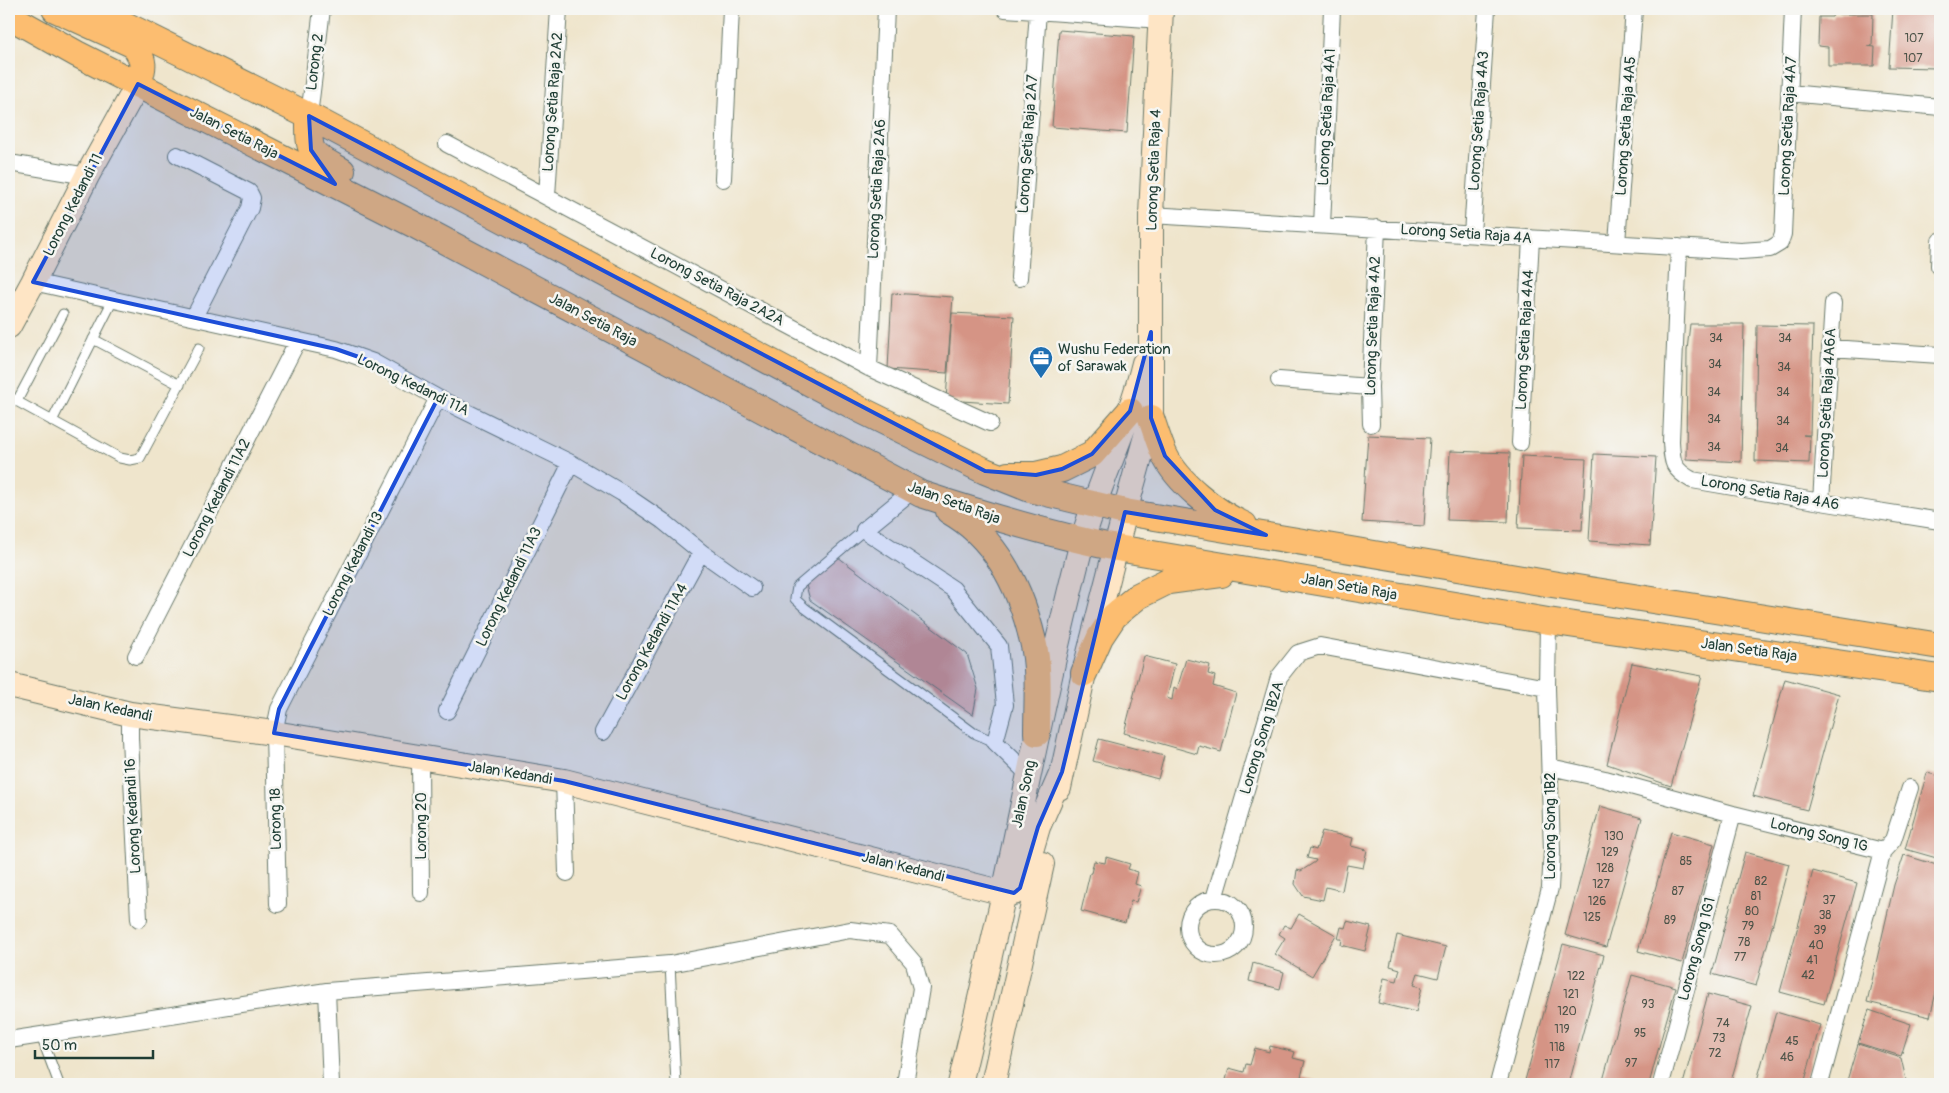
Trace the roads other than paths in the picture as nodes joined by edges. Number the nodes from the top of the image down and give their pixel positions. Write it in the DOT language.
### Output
graph roads {
  1 [pos="23,9"];
  2 [pos="55,9"];
  3 [pos="93,9"];
  4 [pos="322,9"];
  5 [pos="559,9"];
  6 [pos="731,9"];
  7 [pos="886,9"];
  8 [pos="1005,9"];
  9 [pos="1332,9"];
  10 [pos="1487,9"];
  11 [pos="1634,9"];
  12 [pos="1793,9"];
  13 [pos="1038,11"];
  14 [pos="1161,14"];
  15 [pos="9,16"];
  16 [pos="77,54"];
  17 [pos="138,84"];
  18 [pos="1789,93"];
  19 [pos="1940,107"];
  20 [pos="309,116"];
  21 [pos="447,144"];
  22 [pos="177,155"];
  23 [pos="9,163"];
  24 [pos="87,176"];
  25 [pos="723,179"];
  26 [pos="547,196"];
  27 [pos="1151,215"];
  28 [pos="413,224"];
  29 [pos="1322,224"];
  30 [pos="1377,228"];
  31 [pos="1472,234"];
  32 [pos="1531,238"];
  33 [pos="1940,241"];
  34 [pos="1617,243"];
  35 [pos="1780,243"];
  36 [pos="1679,247"];
  37 [pos="1939,266"];
  38 [pos="1019,278"];
  39 [pos="33,282"];
  40 [pos="113,300"];
  41 [pos="1832,303"];
  42 [pos="63,314"];
  43 [pos="194,317"];
  44 [pos="9,326"];
  45 [pos="93,339"];
  46 [pos="298,340"];
  47 [pos="199,348"];
  48 [pos="1830,348"];
  49 [pos="1940,355"];
  50 [pos="869,368"];
  51 [pos="1279,380"];
  52 [pos="180,385"];
  53 [pos="1370,387"];
  54 [pos="438,398"];
  55 [pos="13,399"];
  56 [pos="1141,414"];
  57 [pos="52,420"];
  58 [pos="990,423"];
  59 [pos="1371,424"];
  60 [pos="1520,443"];
  61 [pos="571,463"];
  62 [pos="985,472"];
  63 [pos="917,492"];
  64 [pos="1821,502"];
  65 [pos="1094,506"];
  66 [pos="1125,512"];
  67 [pos="1940,521"];
  68 [pos="864,530"];
  69 [pos="1266,535"];
  70 [pos="1082,541"];
  71 [pos="1116,548"];
  72 [pos="700,552"];
  73 [pos="1259,572"];
  74 [pos="752,588"];
  75 [pos="1548,621"];
  76 [pos="1940,646"];
  77 [pos="136,656"];
  78 [pos="1084,673"];
  79 [pos="1940,678"];
  80 [pos="9,685"];
  81 [pos="1547,688"];
  82 [pos="447,711"];
  83 [pos="130,714"];
  84 [pos="602,732"];
  85 [pos="274,733"];
  86 [pos="1037,733"];
  87 [pos="995,742"];
  88 [pos="420,758"];
  89 [pos="1550,767"];
  90 [pos="1062,772"];
  91 [pos="1028,774"];
  92 [pos="564,782"];
  93 [pos="1910,788"];
  94 [pos="1733,814"];
  95 [pos="1883,851"];
  96 [pos="567,873"];
  97 [pos="421,893"];
  98 [pos="1004,893"];
  99 [pos="1214,899"];
  100 [pos="278,904"];
  101 [pos="139,919"];
  102 [pos="670,964"];
  103 [pos="327,990"];
  104 [pos="41,1036"];
  105 [pos="9,1040"];
  106 [pos="59,1084"];
  107 [pos="331,1084"];
  108 [pos="676,1084"];
  109 [pos="905,1084"];
  110 [pos="960,1084"];
  111 [pos="993,1084"];
  112 [pos="1498,1084"];
  113 [pos="1661,1084"];
  114 [pos="1820,1084"];
  1 -- 16 [label="main road"];
  2 -- 17 [label="main road"];
  3 -- 20 [label="main road"];
  4 -- 20 [label="street, Lorong 2"];
  5 -- 26 [label="street, Lorong Setia Raja 2A2"];
  6 -- 25 [label="street"];
  7 -- 50 [label="street, Lorong Setia Raja 2A6"];
  8 -- 13 [label="street"];
  9 -- 29 [label="street, Lorong Setia Raja 4A1"];
  10 -- 31 [label="street, Lorong Setia Raja 4A3"];
  11 -- 34 [label="street, Lorong Setia Raja 4A5"];
  12 -- 18 [label="street, Lorong Setia Raja 4A7"];
  13 -- 14 [label="street"];
  13 -- 38 [label="street, Lorong Setia Raja 2A7"];
  14 -- 27 [label="street, Lorong Setia Raja 4"];
  15 -- 16 [label="main road, Jalan Setia Raja"];
  16 -- 17 [label="main road, Jalan Setia Raja"];
  17 -- 24 [label="street, Lorong Kedandi 11"];
  17 -- 28 [label="main road, Jalan Setia Raja"];
  18 -- 19 [label="street"];
  18 -- 35 [label="street, Lorong Setia Raja 4A7"];
  20 -- 28 [label="main road"];
  20 -- 62 [label="main road"];
  21 -- 26 [label="street, Lorong Setia Raja 2A2A"];
  22 -- 43 [label="street"];
  23 -- 24 [label="street"];
  24 -- 39 [label="street, Lorong Kedandi 11"];
  26 -- 50 [label="street, Lorong Setia Raja 2A2A"];
  27 -- 29 [label="street, Lorong Setia Raja 4A"];
  27 -- 56 [label="street, Lorong Setia Raja 4"];
  28 -- 63 [label="main road, Jalan Setia Raja"];
  29 -- 30 [label="street, Lorong Setia Raja 4A"];
  30 -- 31 [label="street, Lorong Setia Raja 4A"];
  30 -- 53 [label="street, Lorong Setia Raja 4A2"];
  31 -- 32 [label="street, Lorong Setia Raja 4A"];
  32 -- 34 [label="street, Lorong Setia Raja 4A"];
  32 -- 60 [label="street, Lorong Setia Raja 4A4"];
  33 -- 37 [label="street"];
  34 -- 36 [label="street, Lorong Setia Raja 4A"];
  35 -- 36 [label="street, Lorong Setia Raja 4A"];
  36 -- 64 [label="street, Lorong Setia Raja 4A6"];
  39 -- 40 [label="street, Lorong Kedandi 11A"];
  39 -- 44 [label="street, Lorong Kedandi 11"];
  40 -- 43 [label="street, Lorong Kedandi 11A"];
  40 -- 45 [label="lane"];
  41 -- 48 [label="street, Lorong Setia Raja 4A6A"];
  42 -- 55 [label="lane"];
  43 -- 46 [label="street, Lorong Kedandi 11A"];
  45 -- 52 [label="lane"];
  45 -- 57 [label="lane"];
  46 -- 54 [label="street, Lorong Kedandi 11A"];
  46 -- 77 [label="street, Lorong Kedandi 11A2"];
  47 -- 52 [label="lane"];
  48 -- 49 [label="street"];
  48 -- 64 [label="street, Lorong Setia Raja 4A6A"];
  50 -- 58 [label="street, Lorong Setia Raja 2A2A"];
  51 -- 53 [label="street"];
  52 -- 57 [label="lane"];
  53 -- 59 [label="street, Lorong Setia Raja 4A2"];
  54 -- 61 [label="street, Lorong Kedandi 11A"];
  54 -- 85 [label="street, Lorong Kedandi 13"];
  55 -- 57 [label="lane"];
  56 -- 62 [label="main road"];
  56 -- 65 [label="street, Lorong Setia Raja 4"];
  56 -- 66 [label="street, Lorong Setia Raja 4"];
  56 -- 69 [label="main road"];
  61 -- 72 [label="street, Lorong Kedandi 11A"];
  61 -- 82 [label="street, Lorong Kedandi 11A3"];
  62 -- 65 [label="main road"];
  63 -- 68 [label="street"];
  63 -- 70 [label="main road, Jalan Setia Raja"];
  63 -- 86 [label="main road"];
  64 -- 67 [label="street, Lorong Setia Raja 4A6"];
  65 -- 66 [label="main road"];
  65 -- 70 [label="street, Jalan Song"];
  66 -- 69 [label="main road"];
  66 -- 71 [label="street"];
  68 -- 87 [label="street"];
  68 -- 87 [label="lane"];
  69 -- 76 [label="main road"];
  70 -- 71 [label="main road, Jalan Setia Raja"];
  70 -- 86 [label="street, Jalan Song"];
  71 -- 73 [label="main road, Jalan Setia Raja"];
  71 -- 78 [label="street"];
  72 -- 74 [label="street, Lorong Kedandi 11A"];
  72 -- 84 [label="street, Lorong Kedandi 11A4"];
  73 -- 75 [label="main road, Jalan Setia Raja"];
  73 -- 78 [label="main road"];
  75 -- 79 [label="main road, Jalan Setia Raja"];
  75 -- 81 [label="street, Lorong Song 1B2"];
  78 -- 90 [label="street"];
  80 -- 83 [label="street, Jalan Kedandi"];
  81 -- 89 [label="street, Lorong Song 1B2"];
  81 -- 99 [label="street, Lorong Song 1B2A"];
  83 -- 85 [label="street, Jalan Kedandi"];
  83 -- 101 [label="street, Lorong Kedandi 16"];
  85 -- 88 [label="street, Jalan Kedandi"];
  85 -- 100 [label="street, Lorong 18"];
  86 -- 91 [label="street, Jalan Song"];
  87 -- 91 [label="street"];
  88 -- 92 [label="street, Jalan Kedandi"];
  88 -- 97 [label="street, Lorong 20"];
  89 -- 94 [label="street, Lorong Song 1G"];
  89 -- 112 [label="street, Lorong Song 1B2"];
  90 -- 98 [label="street"];
  90 -- 111 [label="street"];
  91 -- 98 [label="street, Jalan Song"];
  92 -- 96 [label="street"];
  92 -- 98 [label="street, Jalan Kedandi"];
  93 -- 95 [label="street"];
  94 -- 95 [label="street, Lorong Song 1G"];
  94 -- 113 [label="street, Lorong Song 1G1"];
  95 -- 114 [label="street, Lorong Song 1G"];
  98 -- 110 [label="street, Jalan Song"];
  102 -- 103 [label="street"];
  102 -- 108 [label="lane"];
  102 -- 109 [label="street"];
  103 -- 104 [label="street"];
  103 -- 107 [label="street"];
  104 -- 105 [label="street"];
  104 -- 106 [label="lane"];
}
